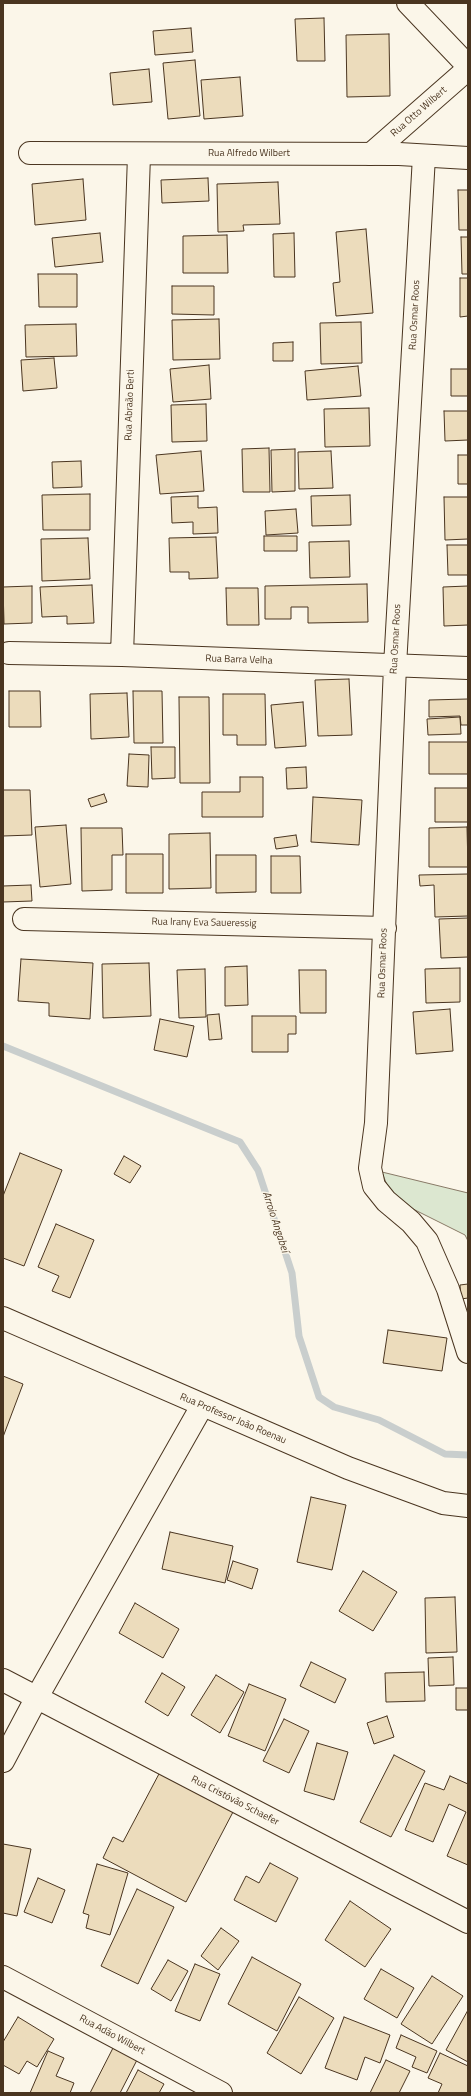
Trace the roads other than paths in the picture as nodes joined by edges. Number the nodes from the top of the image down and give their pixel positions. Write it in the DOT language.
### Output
graph roads {
  1 [pos="408,3"];
  2 [pos="468,68"];
  3 [pos="30,153"];
  4 [pos="371,154"];
  5 [pos="139,155"];
  6 [pos="424,156"];
  7 [pos="468,158"];
  8 [pos="9,653"];
  9 [pos="122,655"];
  10 [pos="395,666"];
  11 [pos="468,668"];
  12 [pos="24,919"];
  13 [pos="385,928"];
  14 [pos="3,1318"];
  15 [pos="468,1352"];
  16 [pos="202,1406"];
  17 [pos="468,1506"];
  18 [pos="3,1680"];
  19 [pos="37,1697"];
  20 [pos="3,1761"];
  21 [pos="468,1922"];
  22 [pos="3,1977"];
  23 [pos="221,2093"];
  1 -- 2 [label="street"];
  2 -- 4 [label="street, Rua Otto Wilbert"];
  3 -- 5 [label="street, Rua Alfredo Wilbert"];
  4 -- 5 [label="street, Rua Alfredo Wilbert"];
  4 -- 6 [label="street, Rua Alfredo Wilbert"];
  5 -- 9 [label="street, Rua Abraão Berti"];
  6 -- 7 [label="street, Rua Alfredo Wilbert"];
  6 -- 10 [label="street, Rua Osmar Roos"];
  8 -- 9 [label="street, Rua Barra Velha"];
  9 -- 10 [label="street, Rua Barra Velha"];
  10 -- 11 [label="street, Rua Barra Velha"];
  10 -- 13 [label="street, Rua Osmar Roos"];
  12 -- 13 [label="street, Rua Irany Eva Saueressig"];
  13 -- 15 [label="street, Rua Osmar Roos"];
  14 -- 16 [label="street, Rua Professor João Roenau"];
  16 -- 17 [label="street, Rua Professor João Roenau"];
  16 -- 19 [label="street"];
  18 -- 19 [label="street, Rua Cristóvão Schaefer"];
  19 -- 20 [label="street"];
  19 -- 21 [label="street, Rua Cristóvão Schaefer"];
  22 -- 23 [label="street, Rua Adão Wilbert"];
}
